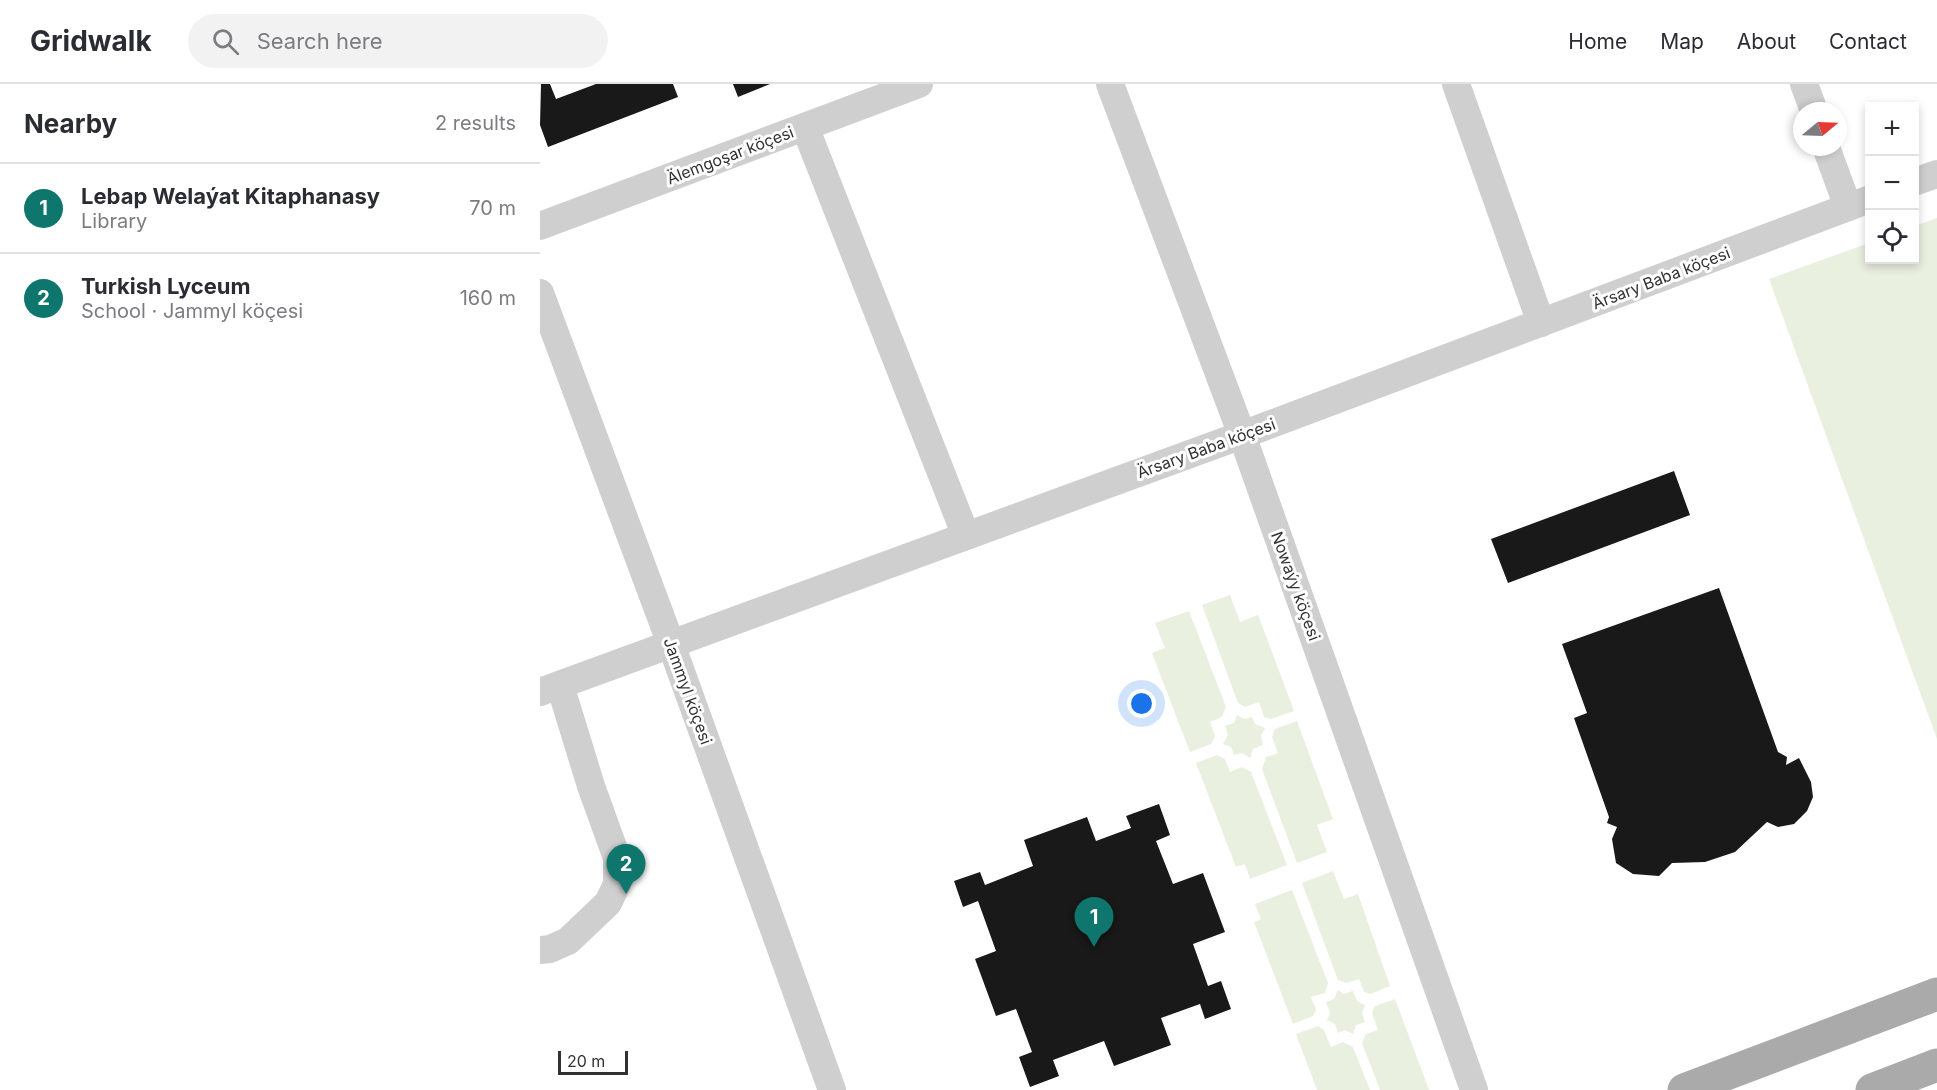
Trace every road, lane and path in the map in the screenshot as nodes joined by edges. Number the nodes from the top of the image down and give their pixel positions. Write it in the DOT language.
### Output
graph roads {
  1 [pos="919,84"];
  2 [pos="1110,84"];
  3 [pos="1456,84"];
  4 [pos="1804,84"];
  5 [pos="1811,102"];
  6 [pos="805,127"];
  7 [pos="1831,156"];
  8 [pos="1937,174"];
  9 [pos="1919,180"];
  10 [pos="1859,203"];
  11 [pos="540,226"];
  12 [pos="540,293"];
  13 [pos="1541,323"];
  14 [pos="1242,435"];
  15 [pos="966,536"];
  16 [pos="671,644"];
  17 [pos="550,688"];
  18 [pos="540,950"];
  19 [pos="1937,994"];
  20 [pos="1937,1065"];
  21 [pos="832,1090"];
  22 [pos="1474,1090"];
  23 [pos="1684,1090"];
  24 [pos="1872,1090"];
  1 -- 6 [label="street, Älemgoşar köçesi"];
  2 -- 14 [label="street, Nowaýy köçesi"];
  3 -- 13 [label="street"];
  4 -- 5 [label="street"];
  6 -- 11 [label="street, Älemgoşar köçesi"];
  6 -- 15 [label="street"];
  7 -- 10 [label="street"];
  8 -- 9 [label="street"];
  10 -- 13 [label="street, Ärsary Baba köçesi"];
  12 -- 16 [label="street, Jammyl köçesi"];
  13 -- 14 [label="street, Ärsary Baba köçesi"];
  14 -- 15 [label="street, Ärsary Baba köçesi"];
  14 -- 22 [label="street, Nowaýy köçesi"];
  15 -- 16 [label="street, Ärsary Baba köçesi"];
  16 -- 17 [label="street, Ärsary Baba köçesi"];
  16 -- 21 [label="street, Jammyl köçesi"];
  17 -- 18 [label="street"];
  19 -- 23 [label="main road"];
  20 -- 24 [label="main road"];
}
